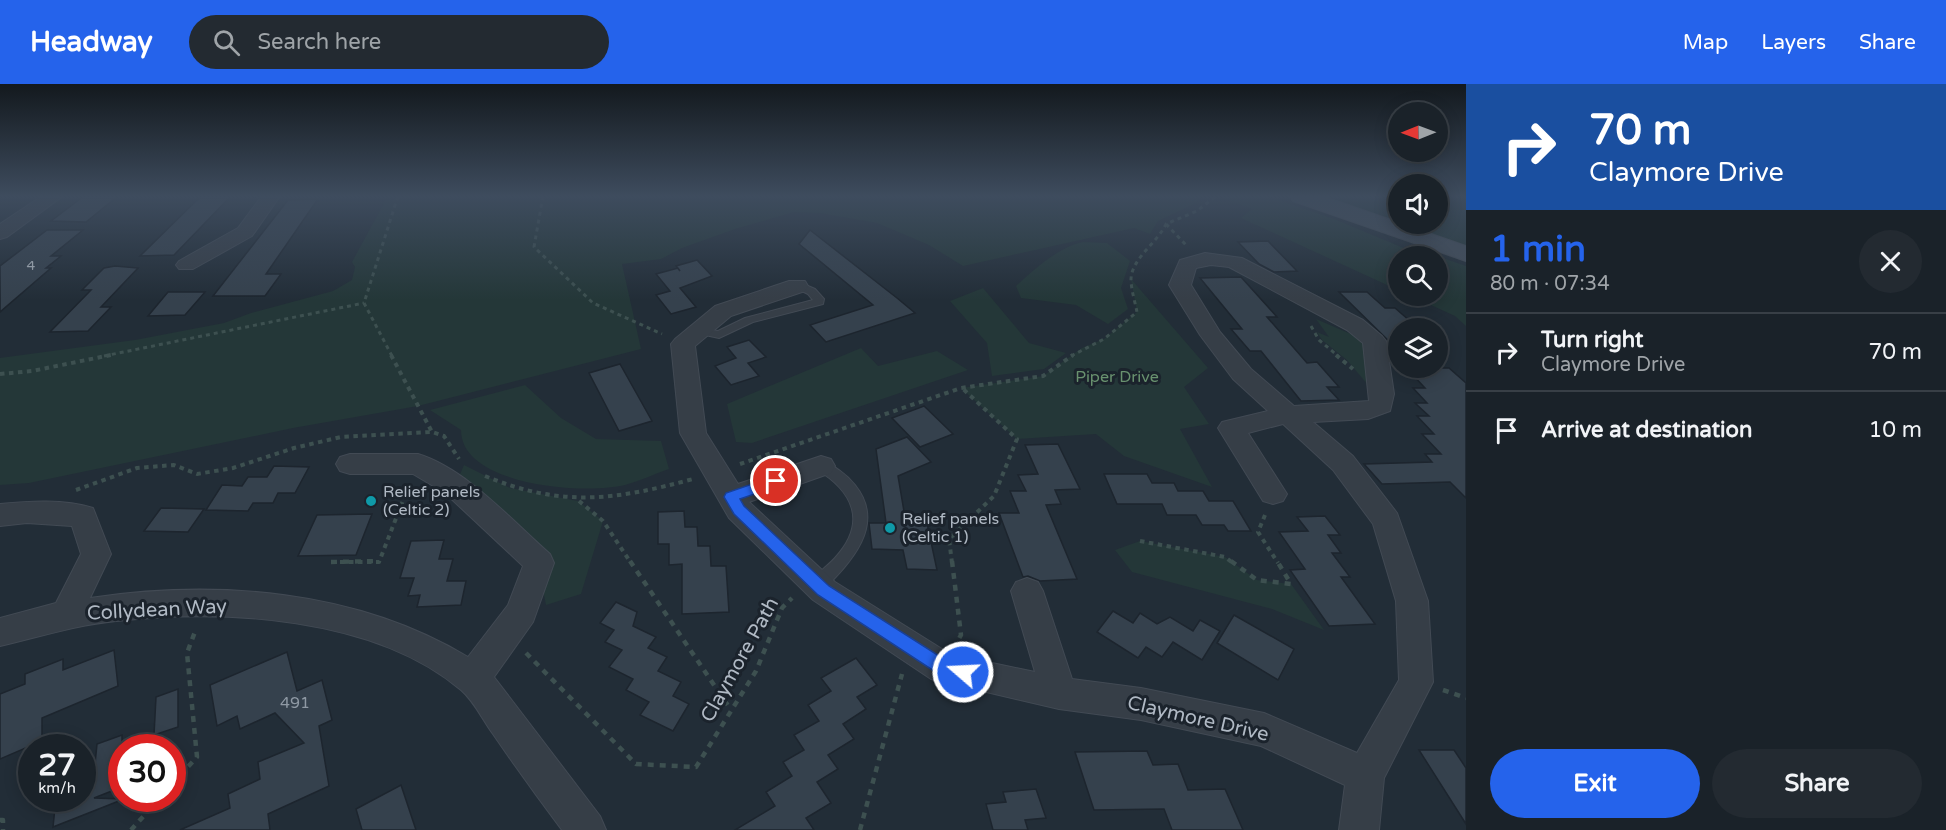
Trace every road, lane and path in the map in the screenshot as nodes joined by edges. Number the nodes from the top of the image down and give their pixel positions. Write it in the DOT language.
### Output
graph roads {
  1 [pos="245,231"];
  2 [pos="387,231"];
  3 [pos="537,231"];
  4 [pos="1163,231"];
  5 [pos="1173,231"];
  6 [pos="1400,231"];
  7 [pos="1466,254"];
  8 [pos="1200,259"];
  9 [pos="186,265"];
  10 [pos="797,286"];
  11 [pos="1305,299"];
  12 [pos="364,303"];
  13 [pos="692,337"];
  14 [pos="1354,370"];
  15 [pos="0,374"];
  16 [pos="962,388"];
  17 [pos="1287,414"];
  18 [pos="432,432"];
  19 [pos="350,464"];
  20 [pos="418,464"];
  21 [pos="821,466"];
  22 [pos="724,485"];
  23 [pos="1273,494"];
  24 [pos="578,501"];
  25 [pos="0,515"];
  26 [pos="1140,541"];
  27 [pos="331,562"];
  28 [pos="814,582"];
  29 [pos="1028,591"];
  30 [pos="205,604"];
  31 [pos="66,615"];
  32 [pos="0,632"];
  33 [pos="507,633"];
  34 [pos="909,646"];
  35 [pos="943,668"];
  36 [pos="473,678"];
  37 [pos="1059,693"];
  38 [pos="731,710"];
  39 [pos="186,769"];
  40 [pos="1365,775"];
  41 [pos="147,812"];
  42 [pos="0,820"];
  43 [pos="3,830"];
  44 [pos="131,830"];
  45 [pos="586,830"];
  46 [pos="860,830"];
  47 [pos="1359,830"];
  1 -- 9 [label="street"];
  2 -- 12 [label="path"];
  3 -- 13 [label="path"];
  4 -- 16 [label="path"];
  5 -- 8 [label="path"];
  6 -- 7 [label="main road"];
  8 -- 11 [label="street"];
  8 -- 17 [label="street"];
  10 -- 13 [label="street"];
  11 -- 14 [label="path"];
  11 -- 17 [label="street"];
  12 -- 15 [label="path"];
  12 -- 18 [label="path"];
  13 -- 22 [label="street, Claymore Drive"];
  16 -- 22 [label="path"];
  16 -- 35 [label="path"];
  17 -- 23 [label="street"];
  17 -- 40 [label="street"];
  19 -- 20 [label="street"];
  20 -- 27 [label="path"];
  20 -- 33 [label="street"];
  21 -- 22 [label="street"];
  21 -- 28 [label="lane"];
  22 -- 28 [label="street, Claymore Drive"];
  23 -- 26 [label="path"];
  24 -- 38 [label="path"];
  25 -- 31 [label="street"];
  28 -- 34 [label="street, Claymore Drive"];
  28 -- 38 [label="path, Claymore Path"];
  29 -- 37 [label="street"];
  30 -- 31 [label="street, Collydean Way"];
  30 -- 36 [label="street, Collydean Way"];
  30 -- 39 [label="path"];
  31 -- 32 [label="street, Collydean Way"];
  33 -- 36 [label="street"];
  33 -- 38 [label="path, Claymore Path"];
  34 -- 35 [label="street, Claymore Drive"];
  34 -- 46 [label="path"];
  35 -- 37 [label="street, Claymore Drive"];
  36 -- 45 [label="street, Collydean Way"];
  37 -- 40 [label="street, Claymore Drive"];
  40 -- 47 [label="street"];
  41 -- 44 [label="path"];
  42 -- 43 [label="path"];
}
